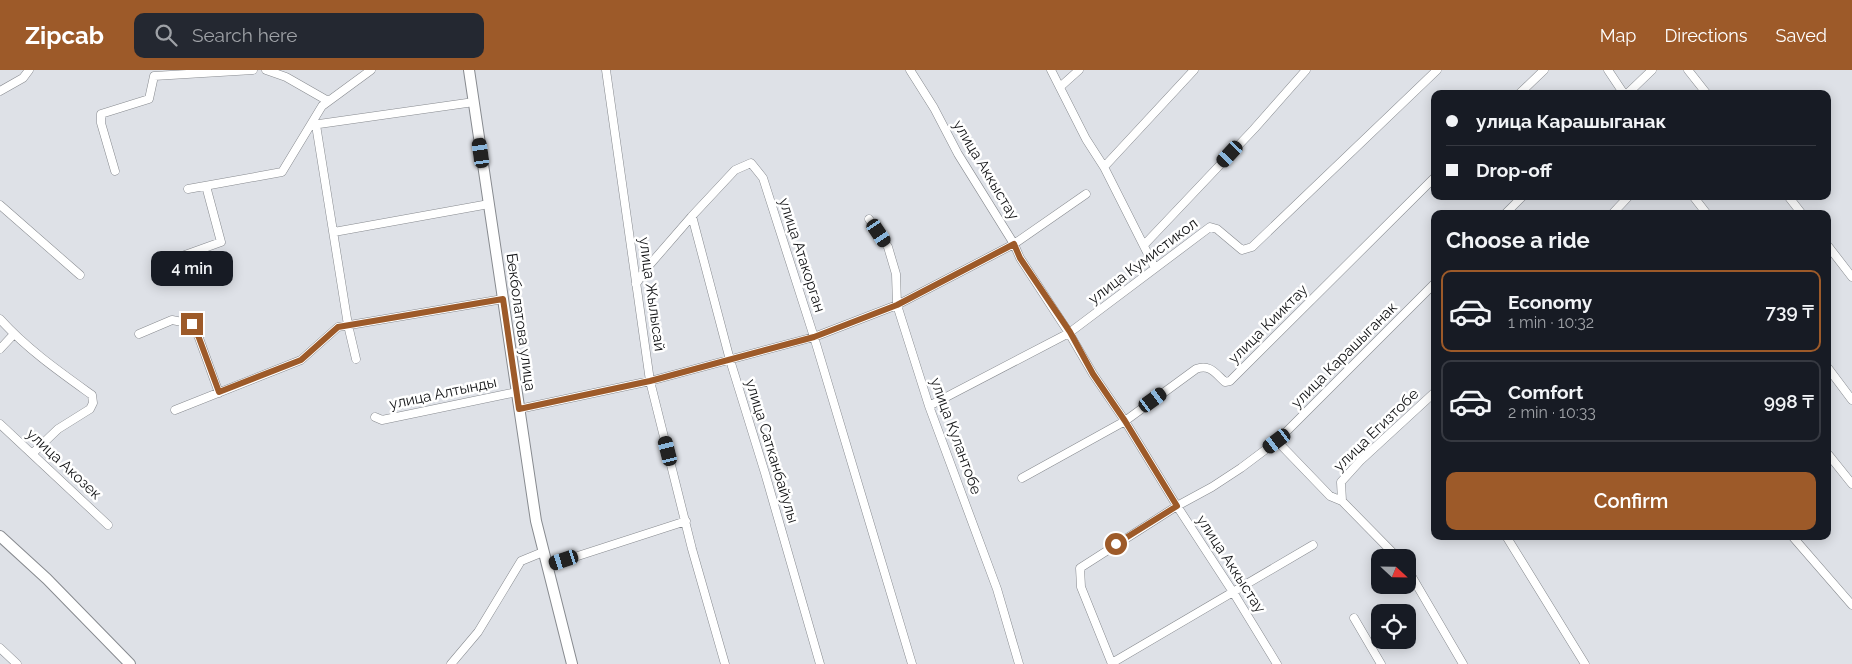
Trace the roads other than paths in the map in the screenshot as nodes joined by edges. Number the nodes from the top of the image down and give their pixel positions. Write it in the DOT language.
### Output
graph roads {
  1 [pos="29,70"];
  2 [pos="253,70"];
  3 [pos="266,70"];
  4 [pos="370,70"];
  5 [pos="469,70"];
  6 [pos="606,70"];
  7 [pos="910,70"];
  8 [pos="1051,70"];
  9 [pos="1079,70"];
  10 [pos="1194,70"];
  11 [pos="1306,70"];
  12 [pos="1437,70"];
  13 [pos="1544,70"];
  14 [pos="1608,70"];
  15 [pos="1652,70"];
  16 [pos="1688,70"];
  17 [pos="1060,87"];
  18 [pos="1523,90"];
  19 [pos="1623,90"];
  20 [pos="1630,90"];
  21 [pos="1704,90"];
  22 [pos="0,91"];
  23 [pos="328,101"];
  24 [pos="474,102"];
  25 [pos="313,125"];
  26 [pos="1104,167"];
  27 [pos="115,171"];
  28 [pos="1431,181"];
  29 [pos="206,186"];
  30 [pos="188,189"];
  31 [pos="1086,194"];
  32 [pos="1519,200"];
  33 [pos="1625,200"];
  34 [pos="1696,200"];
  35 [pos="1791,200"];
  36 [pos="489,204"];
  37 [pos="0,205"];
  38 [pos="1509,210"];
  39 [pos="1616,210"];
  40 [pos="1704,210"];
  41 [pos="1799,210"];
  42 [pos="692,216"];
  43 [pos="869,219"];
  44 [pos="334,232"];
  45 [pos="1014,244"];
  46 [pos="1144,245"];
  47 [pos="1831,250"];
  48 [pos="170,260"];
  49 [pos="1155,268"];
  50 [pos="80,274"];
  51 [pos="1852,277"];
  52 [pos="636,284"];
  53 [pos="1431,287"];
  54 [pos="503,299"];
  55 [pos="897,305"];
  56 [pos="0,319"];
  57 [pos="348,325"];
  58 [pos="1070,332"];
  59 [pos="14,334"];
  60 [pos="139,334"];
  61 [pos="814,337"];
  62 [pos="0,349"];
  63 [pos="356,359"];
  64 [pos="730,360"];
  65 [pos="1831,372"];
  66 [pos="650,381"];
  67 [pos="219,392"];
  68 [pos="517,392"];
  69 [pos="1431,396"];
  70 [pos="1852,400"];
  71 [pos="929,406"];
  72 [pos="519,409"];
  73 [pos="175,410"];
  74 [pos="375,417"];
  75 [pos="1125,421"];
  76 [pos="0,424"];
  77 [pos="1277,441"];
  78 [pos="33,453"];
  79 [pos="1831,458"];
  80 [pos="1022,478"];
  81 [pos="1852,484"];
  82 [pos="1342,501"];
  83 [pos="1177,506"];
  84 [pos="686,521"];
  85 [pos="108,526"];
  86 [pos="0,536"];
  87 [pos="1508,540"];
  88 [pos="1795,540"];
  89 [pos="1313,545"];
  90 [pos="1389,549"];
  91 [pos="544,552"];
  92 [pos="547,566"];
  93 [pos="1416,583"];
  94 [pos="1233,592"];
  95 [pos="1852,605"];
  96 [pos="1354,618"];
  97 [pos="0,648"];
  98 [pos="1112,663"];
  99 [pos="17,664"];
  100 [pos="130,664"];
  101 [pos="451,664"];
  102 [pos="572,664"];
  103 [pos="725,664"];
  104 [pos="820,664"];
  105 [pos="912,664"];
  106 [pos="1020,664"];
  107 [pos="1277,664"];
  108 [pos="1381,664"];
  109 [pos="1464,664"];
  110 [pos="1585,664"];
  1 -- 22 [label="street"];
  2 -- 27 [label="street"];
  3 -- 23 [label="street"];
  4 -- 23 [label="street"];
  5 -- 24 [label="street, Бекболатова улица"];
  6 -- 52 [label="street, улица Жылысай"];
  7 -- 45 [label="street, улица Аккыстау"];
  8 -- 17 [label="street"];
  9 -- 17 [label="street"];
  10 -- 26 [label="street"];
  11 -- 46 [label="street"];
  12 -- 49 [label="street, улица Кумистикол"];
  13 -- 18 [label="street"];
  14 -- 19 [label="street"];
  15 -- 20 [label="street"];
  16 -- 21 [label="street"];
  17 -- 26 [label="street"];
  23 -- 25 [label="street"];
  24 -- 25 [label="street"];
  24 -- 36 [label="street, Бекболатова улица"];
  25 -- 29 [label="street"];
  25 -- 44 [label="street"];
  26 -- 46 [label="street"];
  28 -- 75 [label="street, улица Кииктау"];
  29 -- 30 [label="street"];
  29 -- 48 [label="street"];
  31 -- 45 [label="street"];
  32 -- 38 [label="street"];
  33 -- 39 [label="street"];
  34 -- 40 [label="street"];
  35 -- 41 [label="street"];
  36 -- 44 [label="street"];
  36 -- 54 [label="street, Бекболатова улица"];
  37 -- 50 [label="street"];
  42 -- 52 [label="street, улица Атакорган"];
  42 -- 61 [label="street, улица Атакорган"];
  42 -- 64 [label="street, улица Сатканбайулы"];
  43 -- 55 [label="street, улица Кулантобе"];
  44 -- 57 [label="street"];
  45 -- 55 [label="street"];
  45 -- 58 [label="street, улица Аккыстау"];
  46 -- 49 [label="street"];
  47 -- 51 [label="street"];
  49 -- 58 [label="street, улица Кумистикол"];
  52 -- 66 [label="street, улица Жылысай"];
  53 -- 77 [label="street, улица Карашыганак"];
  54 -- 57 [label="street"];
  54 -- 68 [label="street, Бекболатова улица"];
  55 -- 61 [label="street"];
  55 -- 71 [label="street, улица Кулантобе"];
  56 -- 59 [label="street"];
  57 -- 63 [label="street"];
  57 -- 67 [label="street"];
  58 -- 71 [label="street, улица Кумистикол"];
  58 -- 75 [label="street, улица Аккыстау"];
  59 -- 62 [label="street"];
  59 -- 78 [label="street"];
  60 -- 67 [label="street"];
  61 -- 64 [label="street"];
  61 -- 105 [label="street, улица Атакорган"];
  64 -- 66 [label="street"];
  64 -- 104 [label="street, улица Сатканбайулы"];
  65 -- 70 [label="street"];
  66 -- 72 [label="street"];
  66 -- 84 [label="street, улица Жылысай"];
  67 -- 73 [label="street"];
  68 -- 72 [label="street, Бекболатова улица"];
  68 -- 74 [label="street, улица Алтынды"];
  69 -- 82 [label="street, улица Егизтобе"];
  71 -- 106 [label="street, улица Кулантобе"];
  72 -- 91 [label="street, Бекболатова улица"];
  75 -- 80 [label="street, улица Кииктау"];
  75 -- 83 [label="street, улица Аккыстау"];
  76 -- 78 [label="street, улица Акозек"];
  77 -- 82 [label="street"];
  77 -- 83 [label="street, улица Карашыганак"];
  78 -- 85 [label="street, улица Акозек"];
  79 -- 81 [label="street"];
  82 -- 90 [label="street"];
  83 -- 94 [label="street, улица Аккыстау"];
  83 -- 98 [label="street, улица Карашыганак"];
  84 -- 92 [label="street"];
  84 -- 103 [label="street, улица Жылысай"];
  86 -- 100 [label="street"];
  87 -- 110 [label="street"];
  88 -- 95 [label="street"];
  89 -- 94 [label="street"];
  91 -- 92 [label="street, Бекболатова улица"];
  91 -- 101 [label="street"];
  92 -- 102 [label="street, Бекболатова улица"];
  93 -- 109 [label="street"];
  94 -- 98 [label="street"];
  94 -- 107 [label="street, улица Аккыстау"];
  96 -- 108 [label="street"];
  97 -- 99 [label="street"];
}
